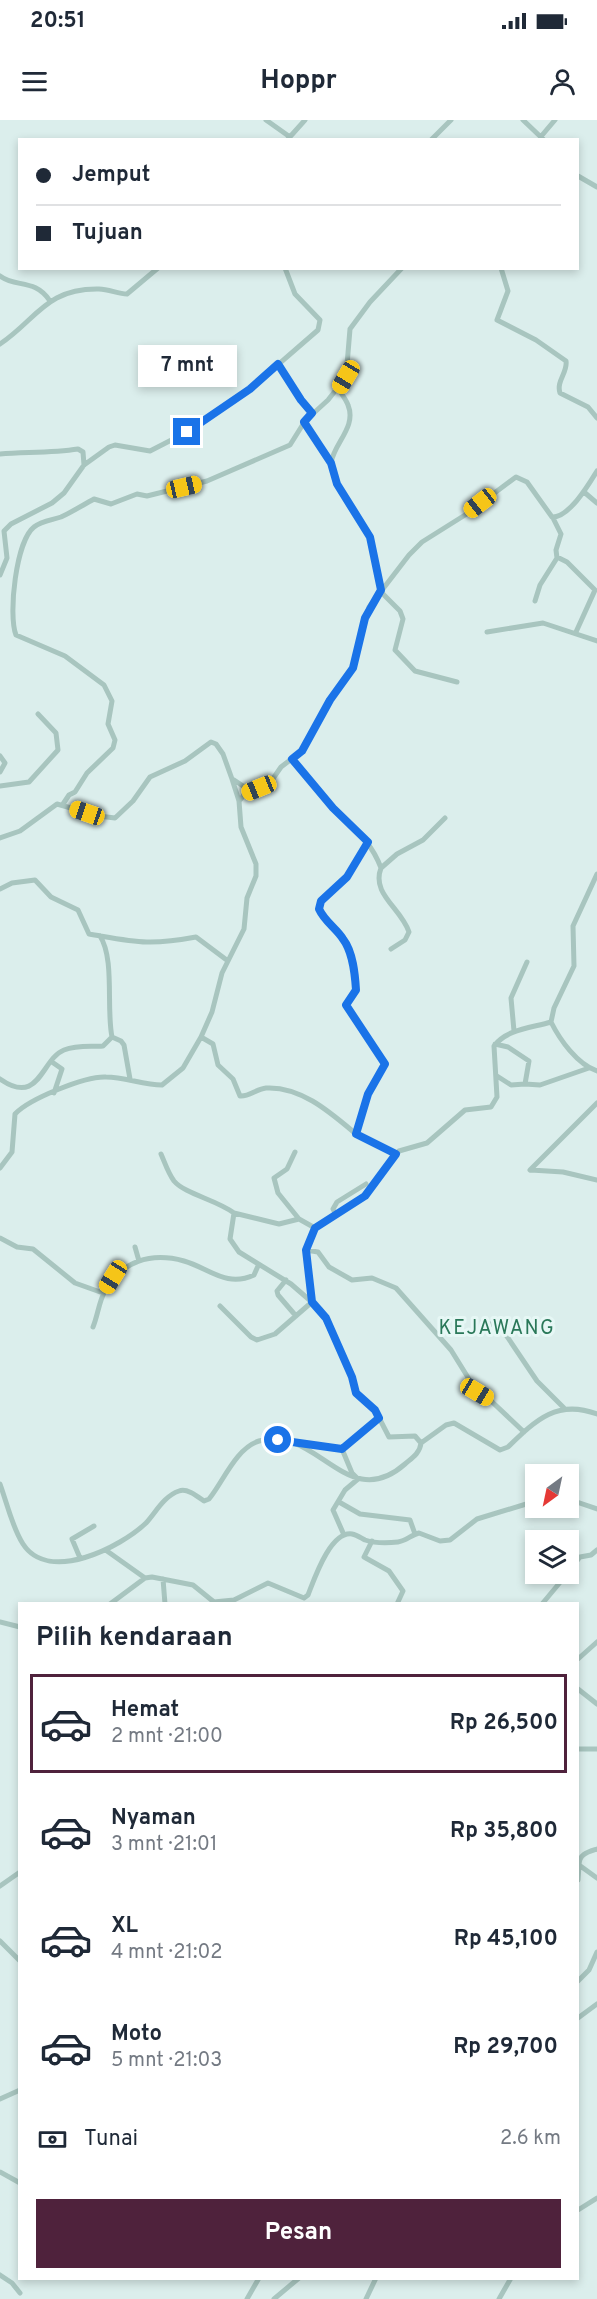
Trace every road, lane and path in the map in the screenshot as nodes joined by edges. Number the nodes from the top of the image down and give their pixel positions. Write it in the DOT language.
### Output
graph roads {
  1 [pos="266,120"];
  2 [pos="305,120"];
  3 [pos="451,120"];
  4 [pos="523,120"];
  5 [pos="555,120"];
  6 [pos="289,138"];
  7 [pos="433,138"];
  8 [pos="541,138"];
  9 [pos="579,177"];
  10 [pos="597,187"];
  11 [pos="156,270"];
  12 [pos="286,270"];
  13 [pos="400,270"];
  14 [pos="502,270"];
  15 [pos="0,276"];
  16 [pos="50,300"];
  17 [pos="0,344"];
  18 [pos="278,364"];
  19 [pos="339,388"];
  20 [pos="312,413"];
  21 [pos="597,418"];
  22 [pos="304,422"];
  23 [pos="0,454"];
  24 [pos="331,463"];
  25 [pos="84,465"];
  26 [pos="597,471"];
  27 [pos="584,492"];
  28 [pos="597,504"];
  29 [pos="553,518"];
  30 [pos="557,557"];
  31 [pos="7,558"];
  32 [pos="19,561"];
  33 [pos="0,575"];
  34 [pos="381,590"];
  35 [pos="535,601"];
  36 [pos="486,632"];
  37 [pos="576,632"];
  38 [pos="597,641"];
  39 [pos="457,682"];
  40 [pos="38,714"];
  41 [pos="0,756"];
  42 [pos="292,759"];
  43 [pos="0,772"];
  44 [pos="232,779"];
  45 [pos="0,786"];
  46 [pos="259,788"];
  47 [pos="239,801"];
  48 [pos="63,804"];
  49 [pos="446,818"];
  50 [pos="0,838"];
  51 [pos="368,842"];
  52 [pos="381,868"];
  53 [pos="597,874"];
  54 [pos="0,889"];
  55 [pos="100,936"];
  56 [pos="391,949"];
  57 [pos="228,961"];
  58 [pos="527,962"];
  59 [pos="551,1022"];
  60 [pos="514,1031"];
  61 [pos="112,1037"];
  62 [pos="201,1037"];
  63 [pos="495,1044"];
  64 [pos="52,1062"];
  65 [pos="589,1068"];
  66 [pos="597,1071"];
  67 [pos="497,1076"];
  68 [pos="0,1079"];
  69 [pos="130,1079"];
  70 [pos="525,1084"];
  71 [pos="54,1093"];
  72 [pos="597,1103"];
  73 [pos="356,1134"];
  74 [pos="295,1152"];
  75 [pos="161,1154"];
  76 [pos="396,1154"];
  77 [pos="0,1168"];
  78 [pos="597,1180"];
  79 [pos="366,1184"];
  80 [pos="234,1213"];
  81 [pos="336,1215"];
  82 [pos="299,1218"];
  83 [pos="315,1228"];
  84 [pos="0,1238"];
  85 [pos="135,1247"];
  86 [pos="306,1250"];
  87 [pos="139,1261"];
  88 [pos="258,1266"];
  89 [pos="286,1280"];
  90 [pos="103,1293"];
  91 [pos="312,1302"];
  92 [pos="220,1306"];
  93 [pos="296,1316"];
  94 [pos="483,1321"];
  95 [pos="93,1326"];
  96 [pos="564,1408"];
  97 [pos="597,1414"];
  98 [pos="379,1418"];
  99 [pos="524,1432"];
  100 [pos="421,1443"];
  101 [pos="304,1445"];
  102 [pos="342,1449"];
  103 [pos="358,1479"];
  104 [pos="0,1484"];
  105 [pos="339,1502"];
  106 [pos="579,1502"];
  107 [pos="525,1505"];
  108 [pos="597,1509"];
  109 [pos="94,1526"];
  110 [pos="414,1534"];
  111 [pos="344,1535"];
  112 [pos="372,1541"];
  113 [pos="597,1550"];
  114 [pos="107,1551"];
  115 [pos="81,1558"];
  116 [pos="579,1560"];
  117 [pos="143,1576"];
  118 [pos="163,1579"];
  119 [pos="559,1584"];
  120 [pos="112,1602"];
  121 [pos="165,1602"];
  122 [pos="398,1602"];
  123 [pos="544,1602"];
  124 [pos="0,1622"];
  125 [pos="18,1626"];
  126 [pos="597,1642"];
  127 [pos="579,1658"];
  128 [pos="579,1690"];
  129 [pos="597,1704"];
  130 [pos="579,1749"];
  131 [pos="597,1749"];
  132 [pos="597,1850"];
  133 [pos="579,1865"];
  134 [pos="18,1873"];
  135 [pos="597,1878"];
  136 [pos="0,1886"];
  137 [pos="0,1941"];
  138 [pos="597,1952"];
  139 [pos="18,1959"];
  140 [pos="579,1980"];
  141 [pos="597,2004"];
  142 [pos="579,2017"];
  143 [pos="0,2090"];
  144 [pos="18,2091"];
  145 [pos="3,2098"];
  146 [pos="0,2172"];
  147 [pos="18,2181"];
  148 [pos="597,2198"];
  149 [pos="579,2209"];
  150 [pos="0,2275"];
  151 [pos="258,2280"];
  152 [pos="297,2280"];
  153 [pos="375,2280"];
  154 [pos="510,2280"];
  155 [pos="20,2293"];
  156 [pos="247,2299"];
  157 [pos="273,2299"];
  158 [pos="366,2299"];
  159 [pos="499,2299"];
  1 -- 6 [label="street"];
  2 -- 6 [label="street"];
  3 -- 7 [label="street"];
  4 -- 8 [label="street"];
  5 -- 8 [label="street"];
  9 -- 10 [label="street"];
  11 -- 16 [label="street"];
  12 -- 18 [label="street"];
  13 -- 19 [label="street"];
  14 -- 21 [label="street"];
  15 -- 16 [label="street"];
  16 -- 17 [label="street"];
  18 -- 20 [label="street"];
  18 -- 25 [label="street"];
  19 -- 20 [label="street"];
  19 -- 24 [label="street"];
  20 -- 22 [label="street"];
  22 -- 24 [label="street"];
  22 -- 32 [label="street"];
  23 -- 25 [label="street"];
  24 -- 34 [label="street"];
  25 -- 31 [label="street"];
  26 -- 27 [label="street"];
  27 -- 28 [label="street"];
  27 -- 29 [label="street"];
  29 -- 30 [label="street"];
  29 -- 34 [label="street"];
  30 -- 35 [label="street"];
  30 -- 37 [label="street"];
  31 -- 32 [label="street"];
  31 -- 33 [label="street"];
  32 -- 48 [label="street"];
  34 -- 39 [label="street"];
  34 -- 42 [label="street"];
  36 -- 37 [label="street"];
  37 -- 38 [label="street"];
  40 -- 45 [label="street"];
  41 -- 43 [label="street"];
  42 -- 46 [label="street"];
  42 -- 51 [label="street"];
  44 -- 46 [label="street"];
  44 -- 47 [label="street"];
  44 -- 48 [label="street"];
  46 -- 47 [label="street"];
  47 -- 57 [label="street"];
  48 -- 50 [label="street"];
  49 -- 52 [label="street"];
  51 -- 52 [label="street"];
  51 -- 73 [label="street"];
  52 -- 56 [label="street"];
  53 -- 59 [label="street"];
  54 -- 55 [label="street"];
  55 -- 57 [label="street"];
  55 -- 61 [label="street"];
  57 -- 62 [label="street"];
  58 -- 60 [label="street"];
  59 -- 60 [label="street"];
  59 -- 65 [label="street"];
  60 -- 63 [label="street"];
  61 -- 64 [label="street"];
  61 -- 69 [label="street"];
  62 -- 69 [label="street"];
  62 -- 73 [label="street"];
  63 -- 67 [label="street"];
  63 -- 70 [label="street"];
  64 -- 68 [label="street"];
  64 -- 71 [label="street"];
  65 -- 66 [label="street"];
  65 -- 70 [label="street"];
  67 -- 70 [label="street"];
  67 -- 76 [label="street"];
  69 -- 71 [label="street"];
  71 -- 77 [label="street"];
  72 -- 78 [label="street"];
  73 -- 76 [label="street"];
  74 -- 82 [label="street"];
  75 -- 80 [label="street"];
  76 -- 81 [label="street"];
  79 -- 81 [label="street"];
  80 -- 82 [label="street"];
  80 -- 88 [label="street"];
  81 -- 83 [label="street"];
  82 -- 83 [label="street"];
  83 -- 86 [label="street"];
  84 -- 90 [label="street"];
  85 -- 87 [label="street"];
  86 -- 91 [label="street"];
  86 -- 99 [label="street"];
  87 -- 88 [label="street"];
  87 -- 90 [label="street"];
  88 -- 89 [label="street"];
  89 -- 91 [label="street"];
  89 -- 93 [label="street"];
  90 -- 95 [label="street"];
  91 -- 93 [label="street"];
  91 -- 98 [label="street"];
  92 -- 93 [label="street"];
  94 -- 96 [label="street"];
  96 -- 97 [label="street"];
  96 -- 99 [label="street"];
  98 -- 100 [label="street"];
  98 -- 102 [label="street"];
  99 -- 100 [label="street"];
  100 -- 103 [label="street"];
  101 -- 102 [label="street"];
  101 -- 103 [label="street"];
  101 -- 114 [label="street"];
  102 -- 103 [label="street"];
  103 -- 105 [label="street"];
  104 -- 115 [label="street"];
  105 -- 110 [label="street"];
  105 -- 111 [label="street"];
  106 -- 108 [label="street"];
  107 -- 110 [label="street"];
  109 -- 115 [label="street"];
  110 -- 112 [label="street"];
  111 -- 112 [label="street"];
  111 -- 118 [label="street"];
  112 -- 122 [label="street"];
  113 -- 116 [label="street"];
  114 -- 115 [label="street"];
  114 -- 117 [label="street"];
  117 -- 118 [label="street"];
  117 -- 120 [label="street"];
  118 -- 121 [label="street"];
  119 -- 123 [label="street"];
  124 -- 125 [label="street"];
  126 -- 127 [label="street"];
  128 -- 129 [label="street"];
  130 -- 131 [label="street"];
  132 -- 133 [label="street"];
  133 -- 135 [label="street"];
  134 -- 136 [label="street"];
  137 -- 139 [label="street"];
  138 -- 140 [label="street"];
  141 -- 142 [label="street"];
  143 -- 145 [label="street"];
  144 -- 145 [label="street"];
  146 -- 147 [label="street"];
  148 -- 149 [label="street"];
  150 -- 155 [label="street"];
  151 -- 156 [label="street"];
  152 -- 157 [label="street"];
  153 -- 158 [label="street"];
  154 -- 159 [label="street"];
}
